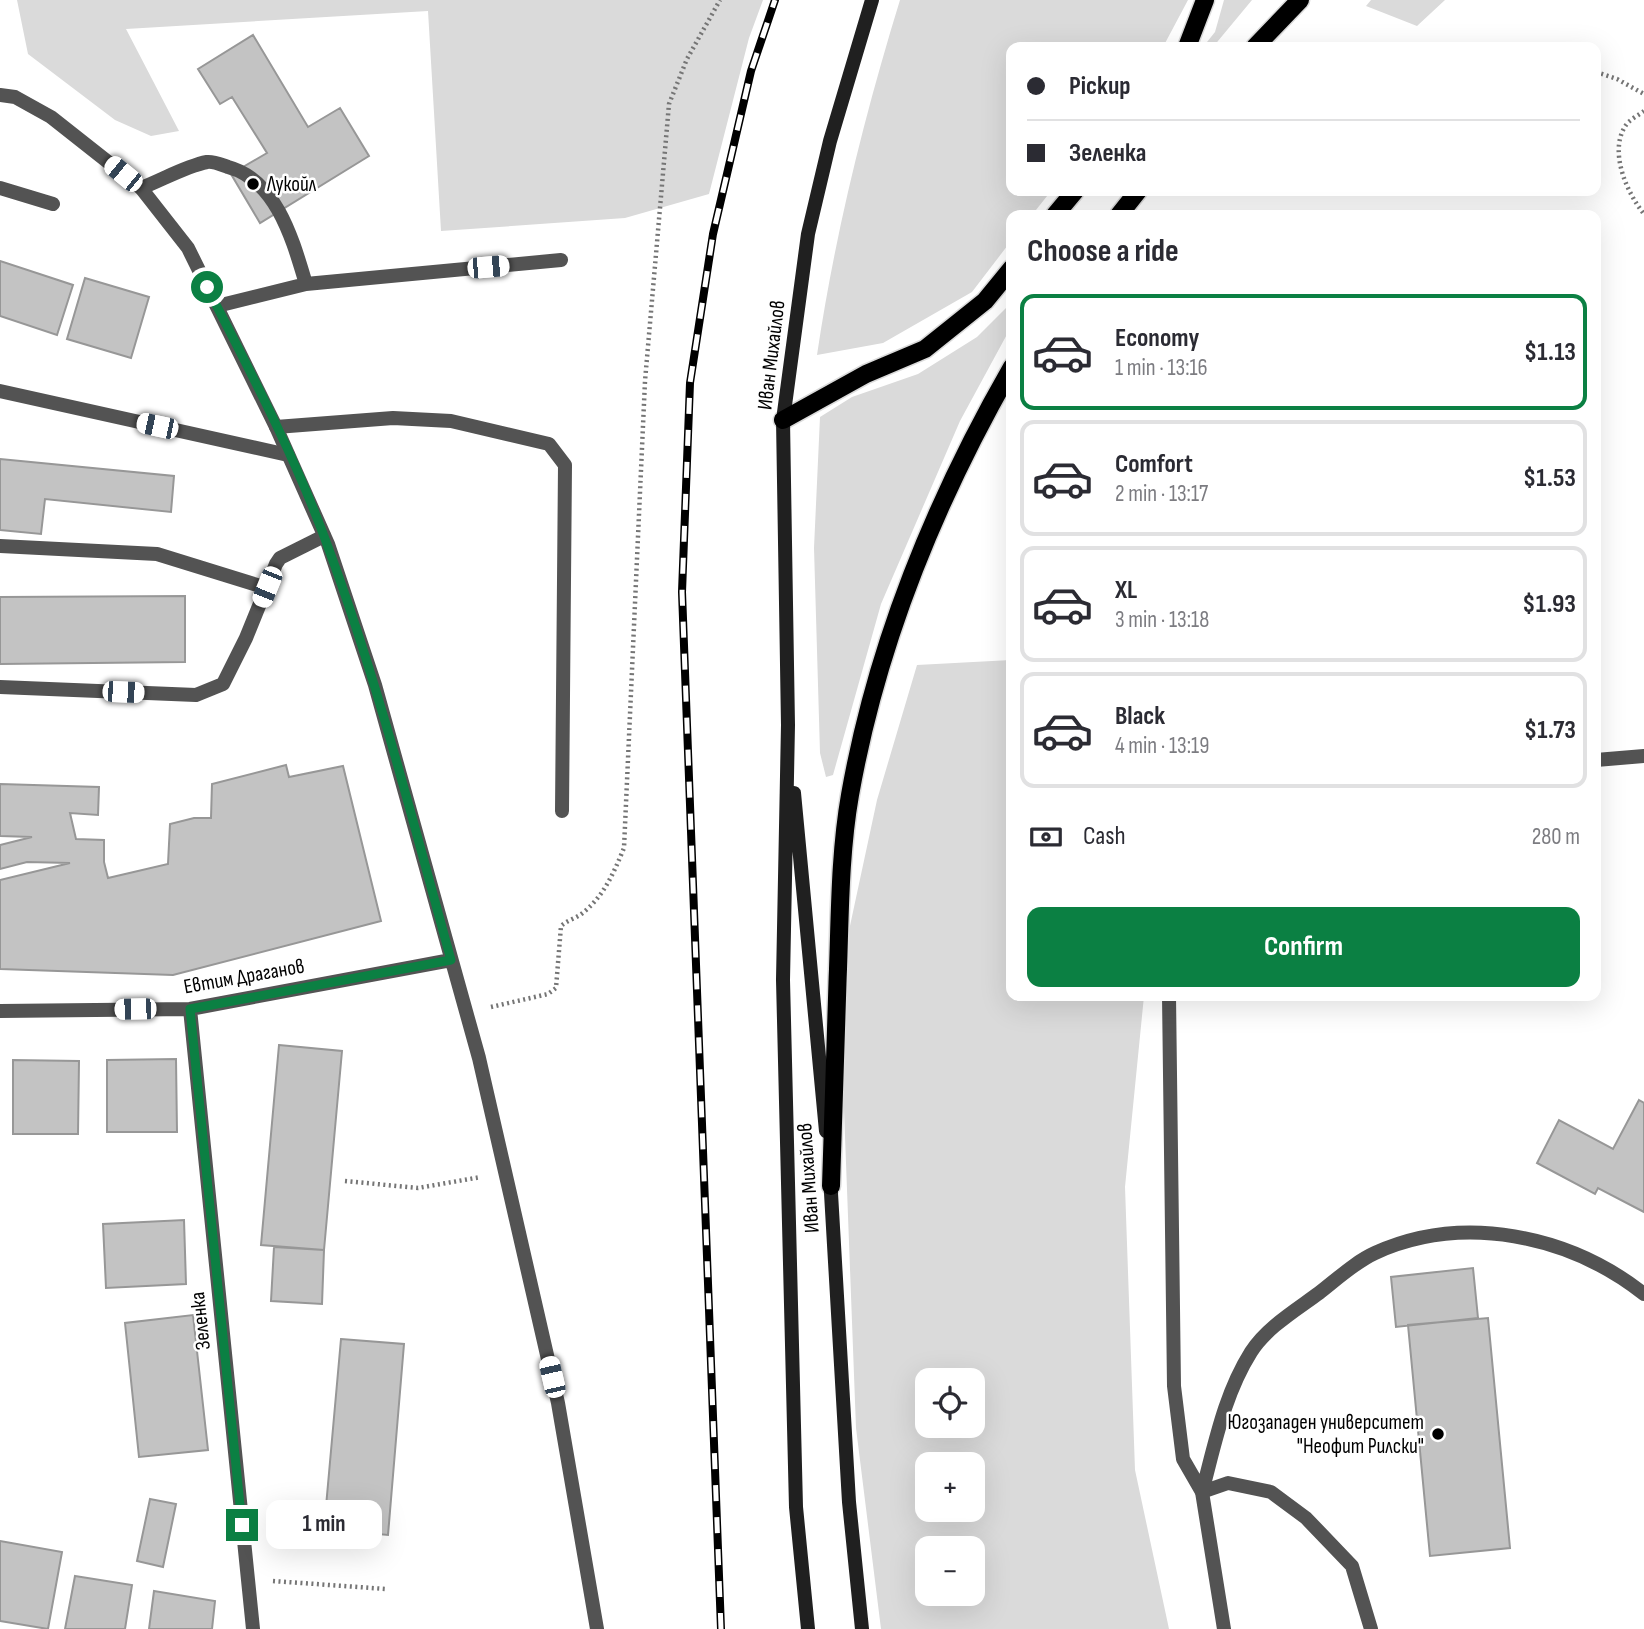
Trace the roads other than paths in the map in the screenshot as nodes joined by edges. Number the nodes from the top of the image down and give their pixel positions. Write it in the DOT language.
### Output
graph roads {
  1 [pos="873,0"];
  2 [pos="1205,0"];
  3 [pos="1300,0"];
  4 [pos="1189,42"];
  5 [pos="1260,42"];
  6 [pos="0,95"];
  7 [pos="0,188"];
  8 [pos="141,188"];
  9 [pos="1071,196"];
  10 [pos="1134,196"];
  11 [pos="54,204"];
  12 [pos="1059,210"];
  13 [pos="1123,210"];
  14 [pos="561,260"];
  15 [pos="1006,275"];
  16 [pos="306,284"];
  17 [pos="217,306"];
  18 [pos="1006,377"];
  19 [pos="0,391"];
  20 [pos="783,420"];
  21 [pos="276,427"];
  22 [pos="288,455"];
  23 [pos="324,536"];
  24 [pos="0,546"];
  25 [pos="267,587"];
  26 [pos="0,687"];
  27 [pos="788,725"];
  28 [pos="1644,756"];
  29 [pos="1601,760"];
  30 [pos="562,811"];
  31 [pos="451,960"];
  32 [pos="1169,1001"];
  33 [pos="190,1009"];
  34 [pos="0,1011"];
  35 [pos="831,1186"];
  36 [pos="1644,1294"];
  37 [pos="1202,1492"];
  38 [pos="253,1629"];
  39 [pos="597,1629"];
  40 [pos="808,1629"];
  41 [pos="862,1629"];
  42 [pos="1224,1629"];
  43 [pos="1371,1629"];
  1 -- 20 [label="main road, Иван Михайлов"];
  2 -- 4 [label="main road"];
  3 -- 5 [label="main road"];
  6 -- 8 [label="street"];
  7 -- 11 [label="street"];
  8 -- 16 [label="street"];
  8 -- 17 [label="street"];
  9 -- 12 [label="main road"];
  10 -- 13 [label="main road"];
  14 -- 16 [label="street"];
  15 -- 20 [label="main road"];
  16 -- 17 [label="street"];
  17 -- 21 [label="street"];
  18 -- 35 [label="main road"];
  19 -- 22 [label="street"];
  20 -- 27 [label="main road, Иван Михайлов"];
  21 -- 22 [label="street"];
  21 -- 30 [label="street"];
  22 -- 23 [label="street"];
  23 -- 25 [label="street"];
  23 -- 31 [label="street"];
  24 -- 25 [label="street"];
  25 -- 26 [label="street"];
  27 -- 35 [label="main road, Иван Михайлов"];
  27 -- 40 [label="main road, Иван Михайлов"];
  28 -- 29 [label="street"];
  31 -- 33 [label="street, Евтим Драганов"];
  31 -- 39 [label="street"];
  32 -- 37 [label="street"];
  33 -- 34 [label="street, Евтим Драганов"];
  33 -- 38 [label="street, Зеленка"];
  35 -- 41 [label="main road, Иван Михайлов"];
  36 -- 37 [label="street"];
  37 -- 42 [label="street"];
  37 -- 43 [label="street"];
}
